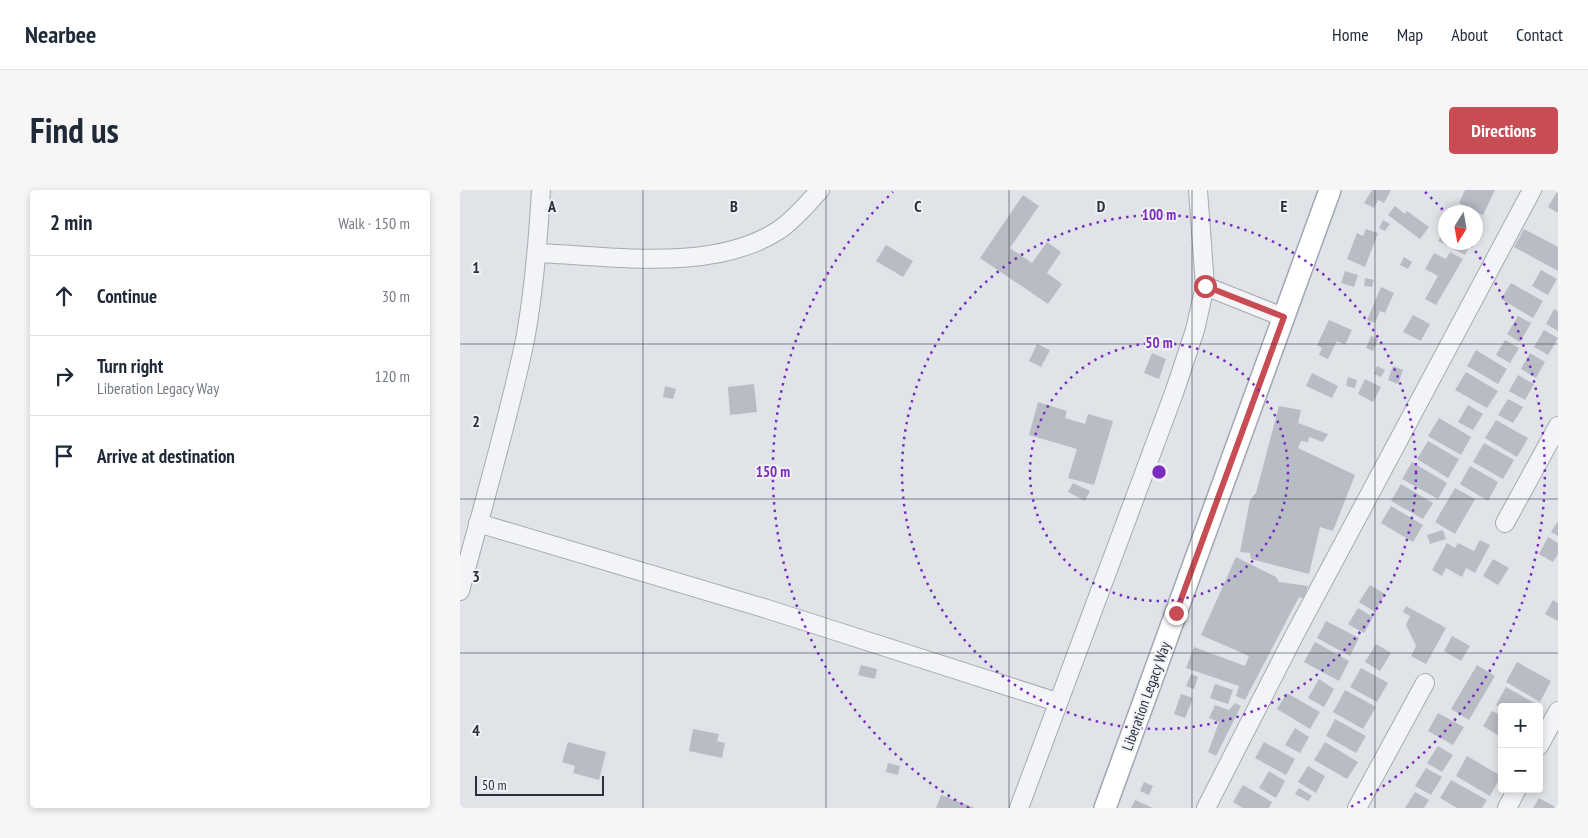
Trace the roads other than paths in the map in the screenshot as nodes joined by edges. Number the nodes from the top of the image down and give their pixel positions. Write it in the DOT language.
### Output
graph roads {
  1 [pos="541,190"];
  2 [pos="820,190"];
  3 [pos="1198,190"];
  4 [pos="1330,190"];
  5 [pos="1532,190"];
  6 [pos="537,253"];
  7 [pos="1205,286"];
  8 [pos="1284,317"];
  9 [pos="1558,426"];
  10 [pos="478,523"];
  11 [pos="1505,523"];
  12 [pos="460,591"];
  13 [pos="1426,683"];
  14 [pos="1057,702"];
  15 [pos="1558,711"];
  16 [pos="1543,739"];
  17 [pos="1515,793"];
  18 [pos="1019,808"];
  19 [pos="1105,808"];
  20 [pos="1206,808"];
  21 [pos="1358,808"];
  22 [pos="1507,808"];
  1 -- 6 [label="street"];
  2 -- 6 [label="street"];
  3 -- 7 [label="street"];
  4 -- 8 [label="main road, Liberation Legacy Way"];
  5 -- 20 [label="street"];
  6 -- 10 [label="street"];
  7 -- 8 [label="street"];
  7 -- 14 [label="street"];
  8 -- 19 [label="main road, Liberation Legacy Way"];
  9 -- 11 [label="street"];
  10 -- 12 [label="street"];
  10 -- 14 [label="street"];
  13 -- 21 [label="street"];
  14 -- 18 [label="street"];
  15 -- 16 [label="street"];
  17 -- 22 [label="street"];
}
